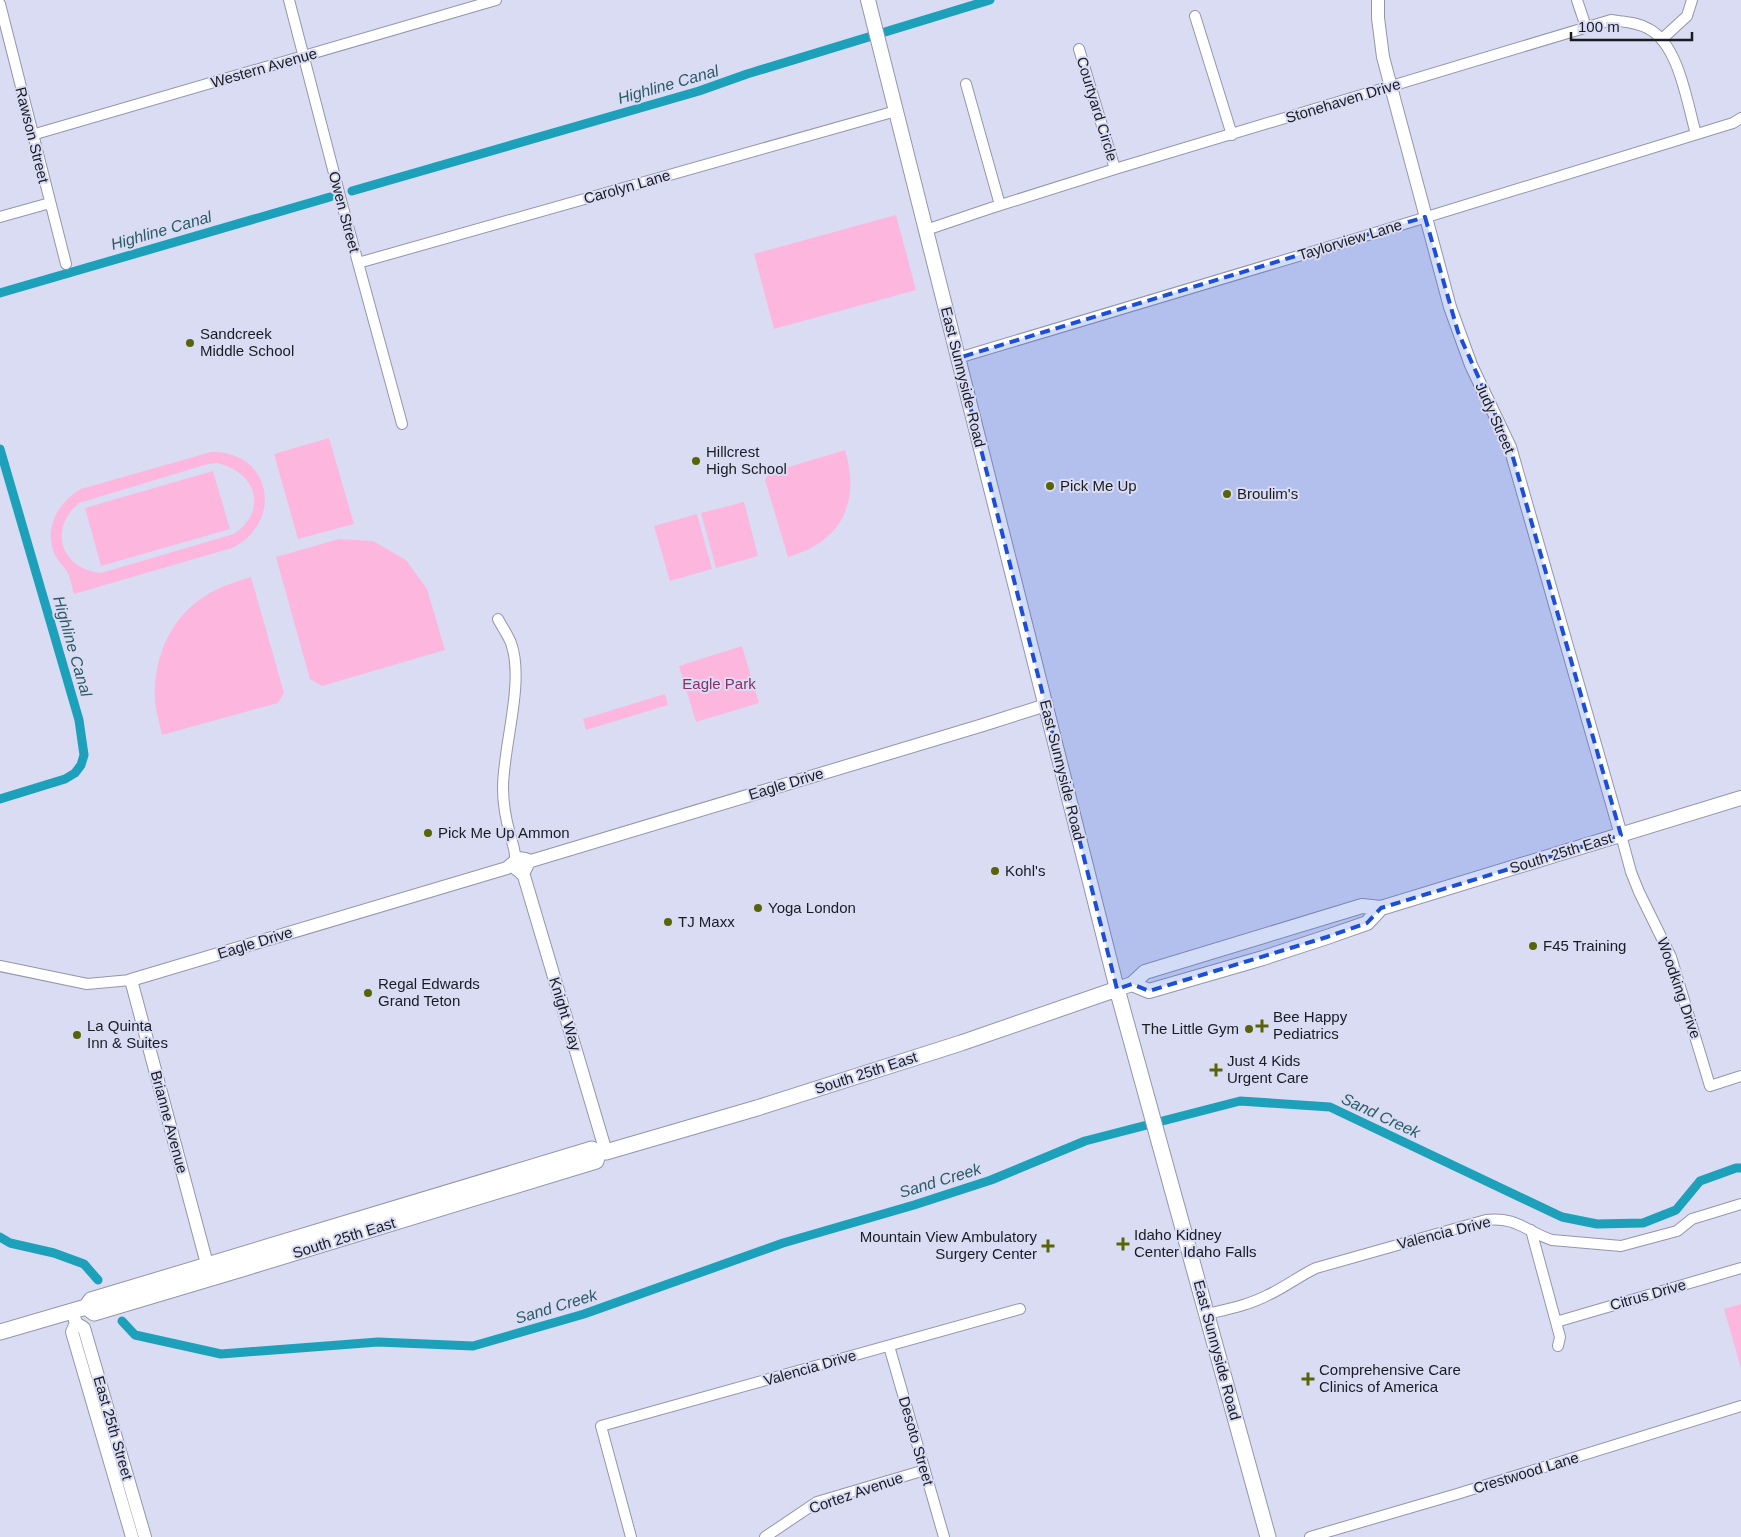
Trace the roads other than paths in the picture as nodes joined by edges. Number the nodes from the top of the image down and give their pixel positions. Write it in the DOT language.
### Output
graph roads {
  1 [pos="289,0"];
  2 [pos="496,0"];
  3 [pos="868,0"];
  4 [pos="1378,0"];
  5 [pos="1577,0"];
  6 [pos="1692,0"];
  7 [pos="0,4"];
  8 [pos="1195,16"];
  9 [pos="1586,27"];
  10 [pos="1662,39"];
  11 [pos="1079,49"];
  12 [pos="303,57"];
  13 [pos="966,84"];
  14 [pos="1391,86"];
  15 [pos="896,111"];
  16 [pos="1741,118"];
  17 [pos="1696,134"];
  18 [pos="32,135"];
  19 [pos="1232,135"];
  20 [pos="1115,169"];
  21 [pos="50,203"];
  22 [pos="1000,205"];
  23 [pos="0,217"];
  24 [pos="1425,218"];
  25 [pos="926,230"];
  26 [pos="358,263"];
  27 [pos="66,264"];
  28 [pos="958,358"];
  29 [pos="402,424"];
  30 [pos="498,619"];
  31 [pos="1046,705"];
  32 [pos="1741,798"];
  33 [pos="1621,834"];
  34 [pos="520,864"];
  35 [pos="1381,908"];
  36 [pos="0,966"];
  37 [pos="130,980"];
  38 [pos="1132,984"];
  39 [pos="1117,988"];
  40 [pos="1741,1076"];
  41 [pos="602,1153"];
  42 [pos="1741,1204"];
  43 [pos="412,1210"];
  44 [pos="1531,1230"];
  45 [pos="271,1245"];
  46 [pos="207,1264"];
  47 [pos="245,1268"];
  48 [pos="1741,1268"];
  49 [pos="1020,1309"];
  50 [pos="78,1314"];
  51 [pos="1207,1314"];
  52 [pos="1556,1322"];
  53 [pos="0,1332"];
  54 [pos="889,1346"];
  55 [pos="1558,1346"];
  56 [pos="1741,1406"];
  57 [pos="925,1470"];
  58 [pos="132,1537"];
  59 [pos="145,1537"];
  60 [pos="631,1537"];
  61 [pos="765,1537"];
  62 [pos="944,1537"];
  63 [pos="1268,1537"];
  64 [pos="1310,1537"];
  1 -- 12 [label="street, Owen Street"];
  2 -- 12 [label="street, Western Avenue"];
  3 -- 15 [label="main road, East Sunnyside Road"];
  4 -- 14 [label="street, Judy Street"];
  5 -- 9 [label="street"];
  6 -- 10 [label="street"];
  7 -- 18 [label="street, Rawson Street"];
  8 -- 19 [label="street"];
  9 -- 10 [label="street, Stonehaven Drive"];
  9 -- 14 [label="street, Stonehaven Drive"];
  10 -- 17 [label="street, Stonehaven Drive"];
  11 -- 20 [label="street, Courtyard Circle"];
  12 -- 18 [label="street, Western Avenue"];
  12 -- 26 [label="street, Owen Street"];
  13 -- 22 [label="street"];
  14 -- 19 [label="street, Stonehaven Drive"];
  14 -- 24 [label="street, Judy Street"];
  15 -- 25 [label="main road, East Sunnyside Road"];
  15 -- 26 [label="street, Carolyn Lane"];
  16 -- 17 [label="street, Taylorview Lane"];
  17 -- 24 [label="street, Taylorview Lane"];
  18 -- 21 [label="street, Rawson Street"];
  19 -- 20 [label="street, Stonehaven Drive"];
  20 -- 22 [label="street, Stonehaven Drive"];
  21 -- 23 [label="street"];
  21 -- 27 [label="street, Rawson Street"];
  22 -- 25 [label="street, Stonehaven Drive"];
  24 -- 28 [label="street, Taylorview Lane"];
  24 -- 33 [label="street, Judy Street"];
  25 -- 28 [label="main road, East Sunnyside Road"];
  26 -- 29 [label="street, Owen Street"];
  28 -- 31 [label="main road, East Sunnyside Road"];
  30 -- 34 [label="street, Knight Way"];
  31 -- 34 [label="street, Eagle Drive"];
  31 -- 39 [label="main road, East Sunnyside Road"];
  32 -- 33 [label="main road, South 25th East"];
  33 -- 35 [label="main road, South 25th East"];
  33 -- 40 [label="street, Woodking Drive"];
  34 -- 37 [label="street, Eagle Drive"];
  34 -- 41 [label="street, Knight Way"];
  35 -- 38 [label="main road, South 25th East"];
  35 -- 38 [label="main road, South 25th East"];
  36 -- 37 [label="street, Eagle Drive"];
  37 -- 46 [label="street, Brianne Avenue"];
  38 -- 39 [label="main road, South 25th East"];
  39 -- 41 [label="main road, South 25th East"];
  39 -- 51 [label="main road, East Sunnyside Road"];
  41 -- 43 [label="main road, South 25th East"];
  42 -- 44 [label="street, Valencia Drive"];
  43 -- 45 [label="main road, South 25th East"];
  43 -- 47 [label="main road, South 25th East"];
  44 -- 51 [label="street, Valencia Drive"];
  44 -- 52 [label="street"];
  45 -- 46 [label="main road, South 25th East"];
  45 -- 47 [label="main road"];
  46 -- 50 [label="main road, South 25th East"];
  47 -- 50 [label="main road, South 25th East"];
  48 -- 52 [label="street, Citrus Drive"];
  49 -- 54 [label="street, Valencia Drive"];
  50 -- 53 [label="main road, South 25th East"];
  50 -- 58 [label="street, East 25th Street"];
  50 -- 59 [label="street, East 25th Street"];
  51 -- 63 [label="main road, East Sunnyside Road"];
  52 -- 55 [label="street"];
  54 -- 57 [label="street, Desoto Street"];
  54 -- 60 [label="street, Valencia Drive"];
  56 -- 64 [label="street, Crestwood Lane"];
  57 -- 61 [label="street, Cortez Avenue"];
  57 -- 62 [label="street, Desoto Street"];
}
